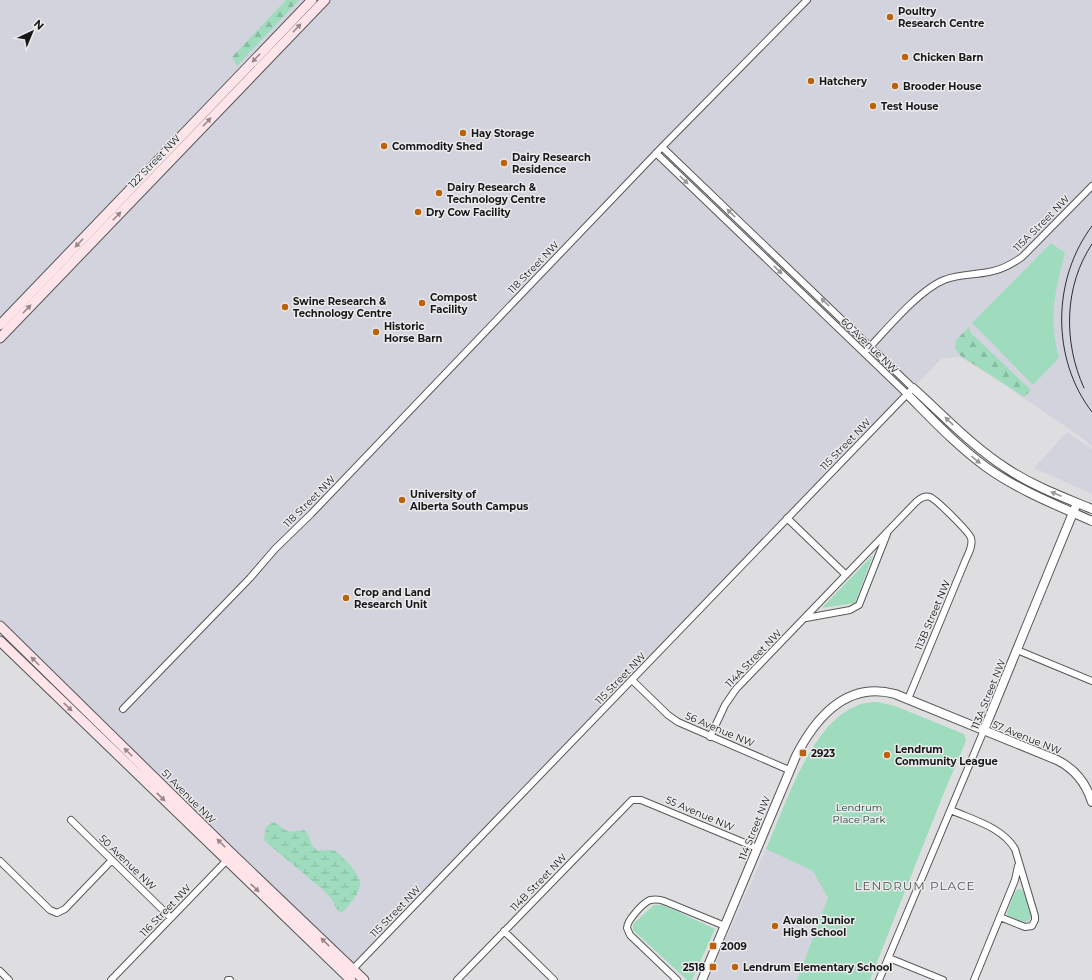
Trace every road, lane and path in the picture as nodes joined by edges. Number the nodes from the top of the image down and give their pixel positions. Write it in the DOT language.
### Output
graph roads {
  1 [pos="312,0"];
  2 [pos="325,0"];
  3 [pos="806,0"];
  4 [pos="662,147"];
  5 [pos="656,154"];
  6 [pos="1092,186"];
  7 [pos="0,325"];
  8 [pos="0,338"];
  9 [pos="871,346"];
  10 [pos="864,353"];
  11 [pos="913,388"];
  12 [pos="907,394"];
  13 [pos="1077,503"];
  14 [pos="1092,509"];
  15 [pos="1074,513"];
  16 [pos="787,518"];
  17 [pos="1092,521"];
  18 [pos="889,531"];
  19 [pos="971,538"];
  20 [pos="846,575"];
  21 [pos="806,618"];
  22 [pos="0,626"];
  23 [pos="0,641"];
  24 [pos="1017,650"];
  25 [pos="632,680"];
  26 [pos="1092,681"];
  27 [pos="846,698"];
  28 [pos="908,699"];
  29 [pos="124,709"];
  30 [pos="984,730"];
  31 [pos="710,737"];
  32 [pos="789,770"];
  33 [pos="634,799"];
  34 [pos="1092,802"];
  35 [pos="951,810"];
  36 [pos="71,820"];
  37 [pos="757,848"];
  38 [pos="230,858"];
  39 [pos="112,860"];
  40 [pos="0,861"];
  41 [pos="1019,863"];
  42 [pos="1000,917"];
  43 [pos="171,918"];
  44 [pos="725,926"];
  45 [pos="504,931"];
  46 [pos="889,958"];
  47 [pos="0,971"];
  48 [pos="347,976"];
  49 [pos="9,980"];
  50 [pos="111,980"];
  51 [pos="364,980"];
  52 [pos="457,980"];
  53 [pos="554,980"];
  54 [pos="677,980"];
  55 [pos="702,980"];
  56 [pos="879,980"];
  57 [pos="943,980"];
  58 [pos="974,980"];
  1 -- 7 [label="main road, 122 Street NW, one-way"];
  8 -- 2 [label="main road, 122 Street NW, one-way"];
  3 -- 4 [label="street, 118 Street NW"];
  4 -- 5 [label="street, 118 Street NW"];
  9 -- 4 [label="street, 60 Avenue NW, one-way"];
  5 -- 10 [label="street, 60 Avenue NW, one-way"];
  5 -- 29 [label="street, 118 Street NW"];
  6 -- 9 [label="street, 115A Street NW"];
  9 -- 10 [label="street, 115A Street NW"];
  9 -- 11 [label="street, 60 Avenue NW"];
  10 -- 12 [label="street, 60 Avenue NW"];
  11 -- 12 [label="street, 115 Street NW"];
  13 -- 11 [label="street, 60 Avenue NW, one-way"];
  12 -- 15 [label="street, 60 Avenue NW, one-way"];
  12 -- 16 [label="street, 115 Street NW"];
  13 -- 14 [label="street, 60 Avenue NW"];
  13 -- 15 [label="street, 113A Street NW"];
  15 -- 17 [label="street, 60 Avenue NW"];
  15 -- 24 [label="street, 113A Street NW"];
  16 -- 20 [label="street"];
  16 -- 25 [label="street, 115 Street NW"];
  18 -- 19 [label="street, 114A Street NW"];
  18 -- 20 [label="street, 114A Street NW"];
  18 -- 21 [label="street, 114A Street NW"];
  19 -- 28 [label="street, 113B Street NW"];
  20 -- 21 [label="street, 114A Street NW"];
  21 -- 31 [label="street, 114A Street NW"];
  38 -- 22 [label="main road, 51 Avenue NW, one-way"];
  23 -- 38 [label="main road, 51 Avenue NW, one-way"];
  24 -- 26 [label="street"];
  24 -- 30 [label="street, 113A Street NW"];
  25 -- 31 [label="street, 56 Avenue NW"];
  25 -- 48 [label="street, 115 Street NW"];
  27 -- 28 [label="street, 57 Avenue NW"];
  27 -- 32 [label="street, 114 Street NW"];
  28 -- 30 [label="street, 57 Avenue NW"];
  30 -- 34 [label="street, 57 Avenue NW"];
  30 -- 35 [label="street, 113A Street NW"];
  31 -- 32 [label="street, 56 Avenue NW"];
  32 -- 37 [label="street, 114 Street NW"];
  33 -- 37 [label="street, 55 Avenue NW"];
  33 -- 45 [label="street, 114B Street NW"];
  35 -- 41 [label="street"];
  35 -- 46 [label="street, 113A Street NW"];
  36 -- 39 [label="street, 50 Avenue NW"];
  37 -- 44 [label="street, 114 Street NW"];
  38 -- 43 [label="street, 116 Street NW"];
  38 -- 48 [label="main road, 51 Avenue NW"];
  39 -- 40 [label="street"];
  39 -- 43 [label="street, 50 Avenue NW"];
  41 -- 42 [label="street"];
  41 -- 42 [label="street"];
  42 -- 58 [label="street"];
  43 -- 50 [label="street, 116 Street NW"];
  44 -- 54 [label="street"];
  44 -- 55 [label="street, 114 Street NW"];
  45 -- 52 [label="street, 114B Street NW"];
  45 -- 53 [label="street"];
  46 -- 56 [label="street, 113A Street NW"];
  46 -- 57 [label="street"];
  47 -- 49 [label="street"];
  48 -- 51 [label="main road, 51 Avenue NW"];
}
